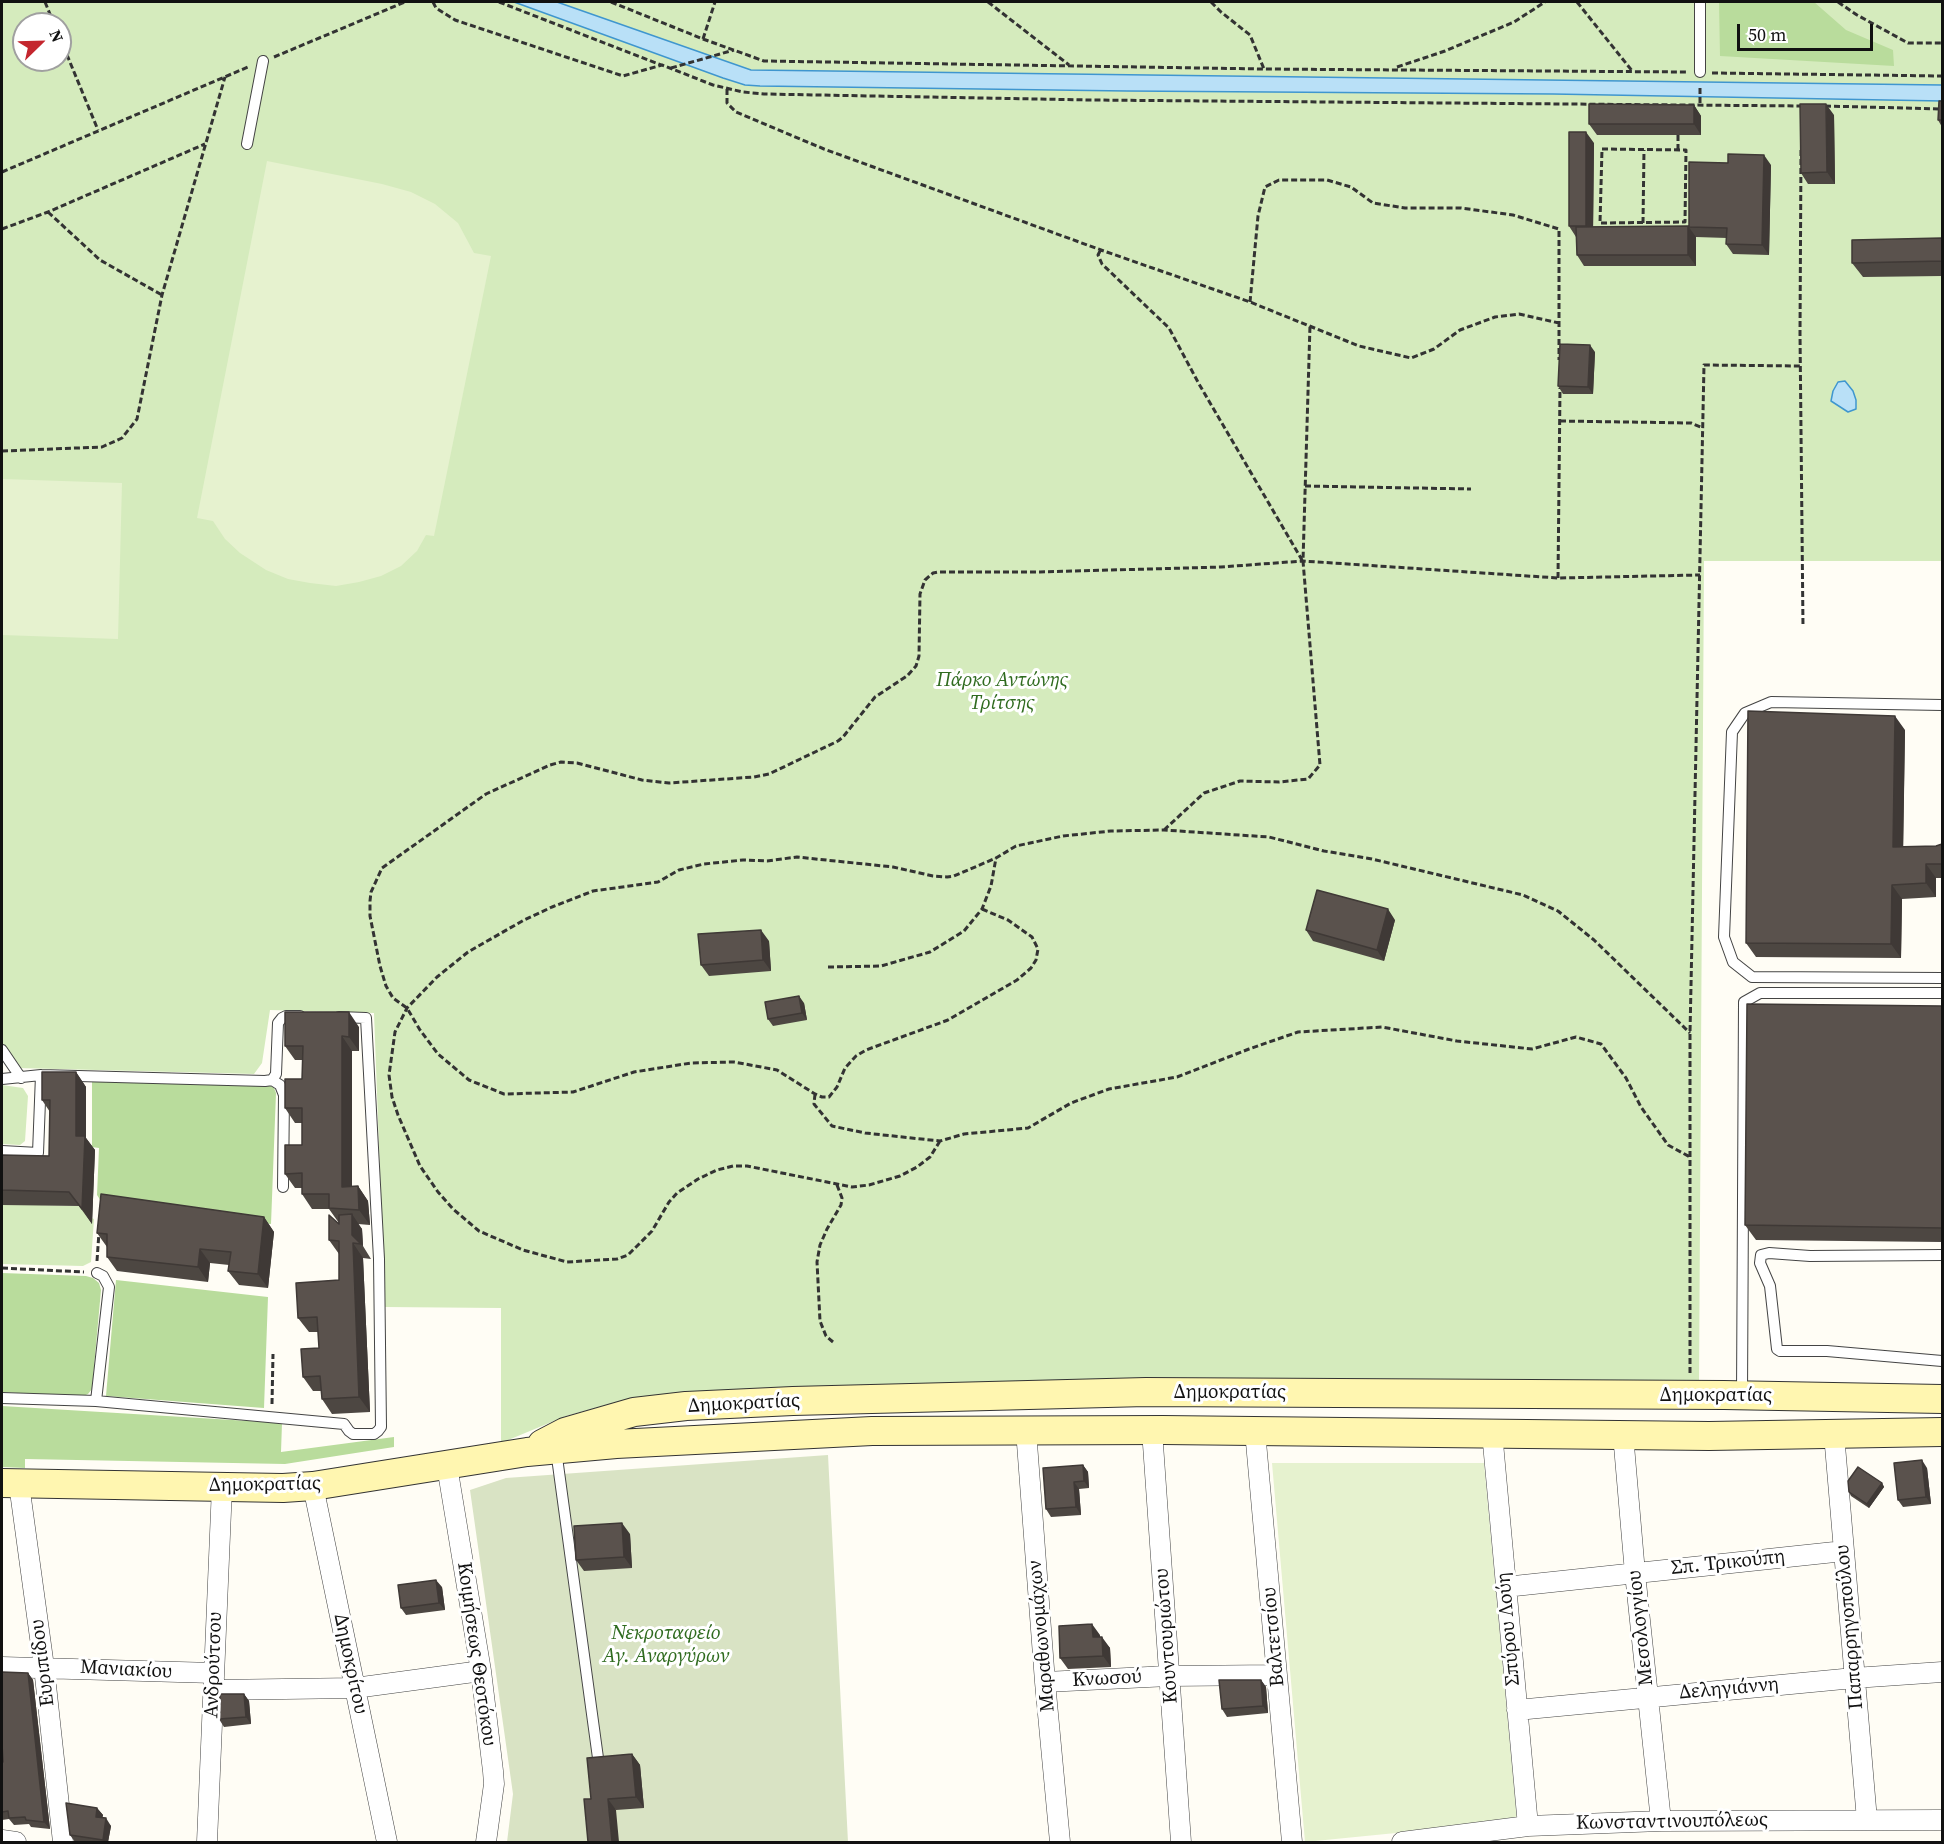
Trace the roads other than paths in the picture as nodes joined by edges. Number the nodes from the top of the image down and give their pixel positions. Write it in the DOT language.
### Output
graph roads {
  1 [pos="1700,2"];
  2 [pos="263,61"];
  3 [pos="1700,75"];
  4 [pos="247,144"];
  5 [pos="1942,705"];
  6 [pos="1942,978"];
  7 [pos="1942,993"];
  8 [pos="309,1017"];
  9 [pos="332,1017"];
  10 [pos="2,1050"];
  11 [pos="40,1075"];
  12 [pos="21,1078"];
  13 [pos="2,1079"];
  14 [pos="272,1080"];
  15 [pos="2,1151"];
  16 [pos="283,1188"];
  17 [pos="1942,1255"];
  18 [pos="97,1273"];
  19 [pos="1942,1360"];
  20 [pos="1742,1395"];
  21 [pos="2,1398"];
  22 [pos="1942,1398"];
  23 [pos="96,1401"];
  24 [pos="1026,1430"];
  25 [pos="1152,1430"];
  26 [pos="1255,1431"];
  27 [pos="1492,1432"];
  28 [pos="1942,1432"];
  29 [pos="1623,1434"];
  30 [pos="1834,1434"];
  31 [pos="556,1450"];
  32 [pos="527,1452"];
  33 [pos="447,1466"];
  34 [pos="10,1483"];
  35 [pos="313,1486"];
  36 [pos="222,1487"];
  37 [pos="1844,1551"];
  38 [pos="1635,1573"];
  39 [pos="1505,1587"];
  40 [pos="2,1667"];
  41 [pos="44,1667"];
  42 [pos="481,1671"];
  43 [pos="1942,1672"];
  44 [pos="1277,1675"];
  45 [pos="1169,1676"];
  46 [pos="1854,1678"];
  47 [pos="214,1681"];
  48 [pos="1045,1682"];
  49 [pos="355,1688"];
  50 [pos="1649,1696"];
  51 [pos="1517,1710"];
  52 [pos="598,1758"];
  53 [pos="1867,1820"];
  54 [pos="1942,1820"];
  55 [pos="1661,1821"];
  56 [pos="1528,1826"];
  57 [pos="2,1840"];
  58 [pos="16,1842"];
  59 [pos="63,1842"];
  60 [pos="207,1842"];
  61 [pos="387,1842"];
  62 [pos="486,1842"];
  63 [pos="1060,1842"];
  64 [pos="1181,1842"];
  65 [pos="1292,1842"];
  66 [pos="1402,1842"];
  1 -- 3 [label="lane"];
  2 -- 4 [label="lane"];
  5 -- 6 [label="lane"];
  7 -- 20 [label="lane"];
  8 -- 14 [label="lane"];
  9 -- 23 [label="lane"];
  10 -- 12 [label="lane"];
  11 -- 12 [label="lane"];
  11 -- 14 [label="lane"];
  11 -- 15 [label="lane"];
  12 -- 13 [label="lane"];
  14 -- 16 [label="lane"];
  17 -- 19 [label="lane"];
  18 -- 23 [label="lane"];
  20 -- 22 [label="main road, Δημοκρατίας"];
  20 -- 32 [label="main road, Δημοκρατίας"];
  21 -- 23 [label="lane"];
  24 -- 25 [label="main road, Δημοκρατίας"];
  24 -- 31 [label="main road, Δημοκρατίας"];
  24 -- 48 [label="street, Μαραθωνομάχων"];
  25 -- 26 [label="main road, Δημοκρατίας"];
  25 -- 45 [label="street, Κουντουριώτου"];
  26 -- 27 [label="main road, Δημοκρατίας"];
  26 -- 44 [label="street, Βαλτετσίου"];
  27 -- 29 [label="main road, Δημοκρατίας"];
  27 -- 39 [label="street, Σπύρου Λούη"];
  28 -- 30 [label="main road, Δημοκρατίας"];
  29 -- 30 [label="main road, Δημοκρατίας"];
  29 -- 38 [label="street, Μεσολογγίου"];
  30 -- 37 [label="street, Παπαρρηγοπούλου"];
  31 -- 32 [label="main road, Δημοκρατίας"];
  31 -- 52 [label="lane"];
  32 -- 33 [label="main road, Δημοκρατίας"];
  33 -- 35 [label="main road, Δημοκρατίας"];
  33 -- 42 [label="street, Κοιμήσεως Θεοτόκου"];
  34 -- 36 [label="main road, Δημοκρατίας"];
  34 -- 41 [label="street, Ευριπίδου"];
  35 -- 36 [label="main road, Δημοκρατίας"];
  35 -- 49 [label="street, Δημοκρίτου"];
  36 -- 47 [label="street, Ανδρούτσου"];
  37 -- 38 [label="street, Σπ. Τρικούπη"];
  37 -- 46 [label="street, Παπαρρηγοπούλου"];
  38 -- 39 [label="street, Σπ. Τρικούπη"];
  38 -- 50 [label="street, Μεσολογγίου"];
  39 -- 51 [label="street, Σπύρου Λούη"];
  40 -- 41 [label="street, Μανιακίου"];
  41 -- 47 [label="street, Μανιακίου"];
  41 -- 59 [label="street, Ευριπίδου"];
  42 -- 49 [label="street, Μανιακίου"];
  42 -- 62 [label="street, Κοιμήσεως Θεοτόκου"];
  43 -- 46 [label="street, Δεληγιάννη"];
  44 -- 45 [label="street, Κνωσού"];
  44 -- 65 [label="street, Βαλτετσίου"];
  45 -- 48 [label="street, Κνωσού"];
  45 -- 64 [label="street, Κουντουριώτου"];
  46 -- 50 [label="street, Δεληγιάννη"];
  46 -- 53 [label="street, Παπαρρηγοπούλου"];
  47 -- 49 [label="street, Μανιακίου"];
  47 -- 60 [label="street, Ανδρούτσου"];
  48 -- 63 [label="street, Μαραθωνομάχων"];
  49 -- 61 [label="street, Δημοκρίτου"];
  50 -- 51 [label="street, Δεληγιάννη"];
  50 -- 55 [label="street, Μεσολογγίου"];
  51 -- 56 [label="street, Σπύρου Λούη"];
  53 -- 54 [label="street, Κωνσταντινουπόλεως"];
  53 -- 55 [label="street, Κωνσταντινουπόλεως"];
  55 -- 56 [label="street, Κωνσταντινουπόλεως"];
  56 -- 66 [label="street, Κωνσταντινουπόλεως"];
  57 -- 58 [label="street"];
}
